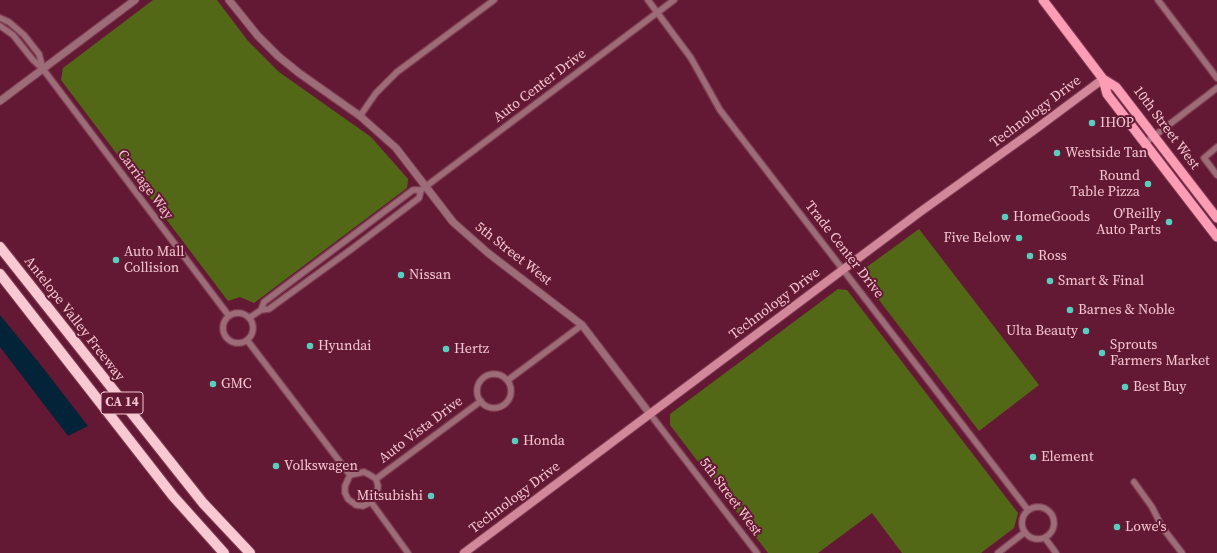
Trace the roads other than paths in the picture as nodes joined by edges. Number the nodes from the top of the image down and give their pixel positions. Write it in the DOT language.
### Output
graph roads {
  1 [pos="134,0"];
  2 [pos="230,0"];
  3 [pos="494,0"];
  4 [pos="648,0"];
  5 [pos="674,0"];
  6 [pos="1043,0"];
  7 [pos="1158,0"];
  8 [pos="658,13"];
  9 [pos="0,18"];
  10 [pos="0,26"];
  11 [pos="18,29"];
  12 [pos="13,35"];
  13 [pos="43,69"];
  14 [pos="1217,78"];
  15 [pos="1103,79"];
  16 [pos="1217,88"];
  17 [pos="0,101"];
  18 [pos="360,116"];
  19 [pos="1154,136"];
  20 [pos="1145,143"];
  21 [pos="1217,147"];
  22 [pos="1217,175"];
  23 [pos="423,188"];
  24 [pos="1217,218"];
  25 [pos="1217,237"];
  26 [pos="0,247"];
  27 [pos="843,269"];
  28 [pos="0,274"];
  29 [pos="261,310"];
  30 [pos="229,316"];
  31 [pos="249,318"];
  32 [pos="582,325"];
  33 [pos="247,340"];
  34 [pos="508,380"];
  35 [pos="481,401"];
  36 [pos="650,414"];
  37 [pos="350,475"];
  38 [pos="376,479"];
  39 [pos="1134,482"];
  40 [pos="371,502"];
  41 [pos="1028,510"];
  42 [pos="1025,532"];
  43 [pos="1045,538"];
  44 [pos="224,553"];
  45 [pos="250,553"];
  46 [pos="408,553"];
  47 [pos="464,553"];
  48 [pos="757,553"];
  49 [pos="998,553"];
  50 [pos="1056,553"];
  51 [pos="1182,553"];
  1 -- 13 [label="street"];
  2 -- 18 [label="street, 5th Street West"];
  3 -- 18 [label="street"];
  4 -- 8 [label="street, Trade Center Drive"];
  5 -- 8 [label="street, Auto Center Drive"];
  6 -- 15 [label="main road, 10th Street West"];
  7 -- 14 [label="street"];
  8 -- 23 [label="street, Auto Center Drive"];
  8 -- 27 [label="street, Trade Center Drive"];
  9 -- 11 [label="street"];
  10 -- 12 [label="street"];
  11 -- 12 [label="street"];
  11 -- 13 [label="street"];
  12 -- 13 [label="street"];
  13 -- 17 [label="street"];
  13 -- 30 [label="street, Carriage Way"];
  15 -- 19 [label="main road, 10th Street West"];
  15 -- 20 [label="main road, 10th Street West"];
  15 -- 27 [label="main road, Technology Drive"];
  16 -- 19 [label="street"];
  18 -- 23 [label="street, 5th Street West"];
  19 -- 20 [label="street"];
  19 -- 24 [label="main road, 10th Street West"];
  20 -- 25 [label="main road, 10th Street West"];
  21 -- 22 [label="street"];
  23 -- 29 [label="street, Auto Center Drive"];
  23 -- 29 [label="street, Auto Center Drive"];
  23 -- 32 [label="street, 5th Street West"];
  26 -- 45 [label="highway, Antelope Valley Freeway / CA 14"];
  27 -- 36 [label="main road, Technology Drive"];
  27 -- 41 [label="street, Trade Center Drive"];
  28 -- 44 [label="highway, CA 14"];
  29 -- 31 [label="street, Auto Center Drive"];
  30 -- 31 [label="street"];
  30 -- 33 [label="street"];
  31 -- 33 [label="street"];
  32 -- 34 [label="street"];
  32 -- 36 [label="street, 5th Street West"];
  33 -- 37 [label="street"];
  34 -- 35 [label="street, Auto Vista Drive"];
  34 -- 35 [label="street, Auto Vista Drive"];
  35 -- 38 [label="street, Auto Vista Drive"];
  36 -- 47 [label="main road, Technology Drive"];
  36 -- 48 [label="street, 5th Street West"];
  37 -- 38 [label="street"];
  37 -- 40 [label="street"];
  38 -- 40 [label="street"];
  39 -- 51 [label="street"];
  40 -- 46 [label="street"];
  41 -- 42 [label="street"];
  41 -- 43 [label="street"];
  42 -- 43 [label="street"];
  42 -- 49 [label="street"];
  43 -- 50 [label="street"];
}
